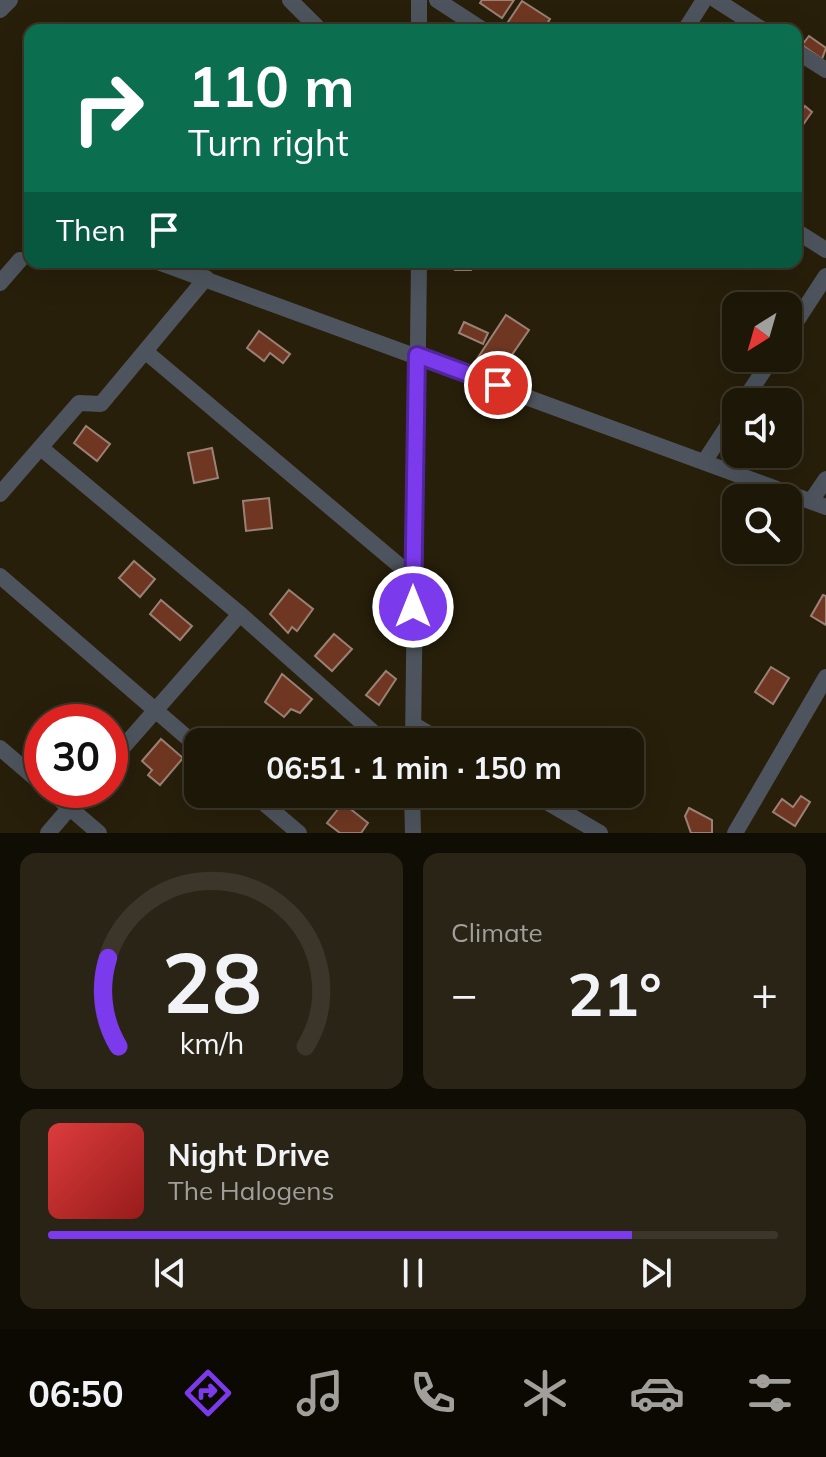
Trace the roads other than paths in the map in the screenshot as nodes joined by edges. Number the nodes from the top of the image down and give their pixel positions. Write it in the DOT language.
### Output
graph roads {
  1 [pos="10,0"];
  2 [pos="290,0"];
  3 [pos="419,0"];
  4 [pos="437,0"];
  5 [pos="704,0"];
  6 [pos="716,0"];
  7 [pos="0,10"];
  8 [pos="314,24"];
  9 [pos="419,24"];
  10 [pos="474,24"];
  11 [pos="689,24"];
  12 [pos="754,24"];
  13 [pos="802,55"];
  14 [pos="826,70"];
  15 [pos="802,235"];
  16 [pos="826,250"];
  17 [pos="24,259"];
  18 [pos="24,260"];
  19 [pos="0,262"];
  20 [pos="176,268"];
  21 [pos="419,268"];
  22 [pos="826,276"];
  23 [pos="206,278"];
  24 [pos="0,283"];
  25 [pos="802,313"];
  26 [pos="146,352"];
  27 [pos="417,355"];
  28 [pos="722,434"];
  29 [pos="41,448"];
  30 [pos="704,462"];
  31 [pos="826,479"];
  32 [pos="0,494"];
  33 [pos="819,504"];
  34 [pos="0,576"];
  35 [pos="413,577"];
  36 [pos="240,614"];
  37 [pos="826,677"];
  38 [pos="155,710"];
  39 [pos="414,725"];
  40 [pos="368,728"];
  41 [pos="414,728"];
  42 [pos="419,728"];
  43 [pos="184,735"];
  44 [pos="128,741"];
  45 [pos="0,748"];
  46 [pos="24,769"];
  47 [pos="70,808"];
  48 [pos="270,808"];
  49 [pos="412,808"];
  50 [pos="557,808"];
  51 [pos="48,833"];
  52 [pos="99,833"];
  53 [pos="299,833"];
  54 [pos="413,833"];
  55 [pos="600,833"];
  56 [pos="735,833"];
  1 -- 7 [label="street"];
  2 -- 8 [label="street"];
  3 -- 9 [label="street"];
  4 -- 10 [label="street"];
  5 -- 11 [label="street"];
  6 -- 12 [label="street"];
  13 -- 14 [label="street"];
  15 -- 16 [label="street"];
  17 -- 19 [label="street"];
  18 -- 24 [label="street"];
  20 -- 23 [label="street"];
  21 -- 27 [label="street"];
  22 -- 25 [label="street"];
  23 -- 26 [label="street"];
  23 -- 27 [label="street"];
  26 -- 29 [label="street"];
  26 -- 35 [label="street"];
  27 -- 30 [label="street"];
  27 -- 35 [label="street"];
  28 -- 30 [label="street"];
  29 -- 32 [label="street"];
  29 -- 36 [label="street"];
  30 -- 33 [label="street"];
  31 -- 33 [label="street"];
  34 -- 38 [label="street"];
  35 -- 39 [label="street"];
  36 -- 38 [label="street"];
  36 -- 40 [label="street"];
  37 -- 56 [label="street"];
  38 -- 43 [label="street"];
  38 -- 44 [label="street"];
  39 -- 41 [label="street"];
  39 -- 42 [label="street"];
  45 -- 46 [label="street"];
  47 -- 51 [label="street"];
  47 -- 52 [label="street"];
  48 -- 53 [label="street"];
  49 -- 54 [label="street"];
  50 -- 55 [label="street"];
}
